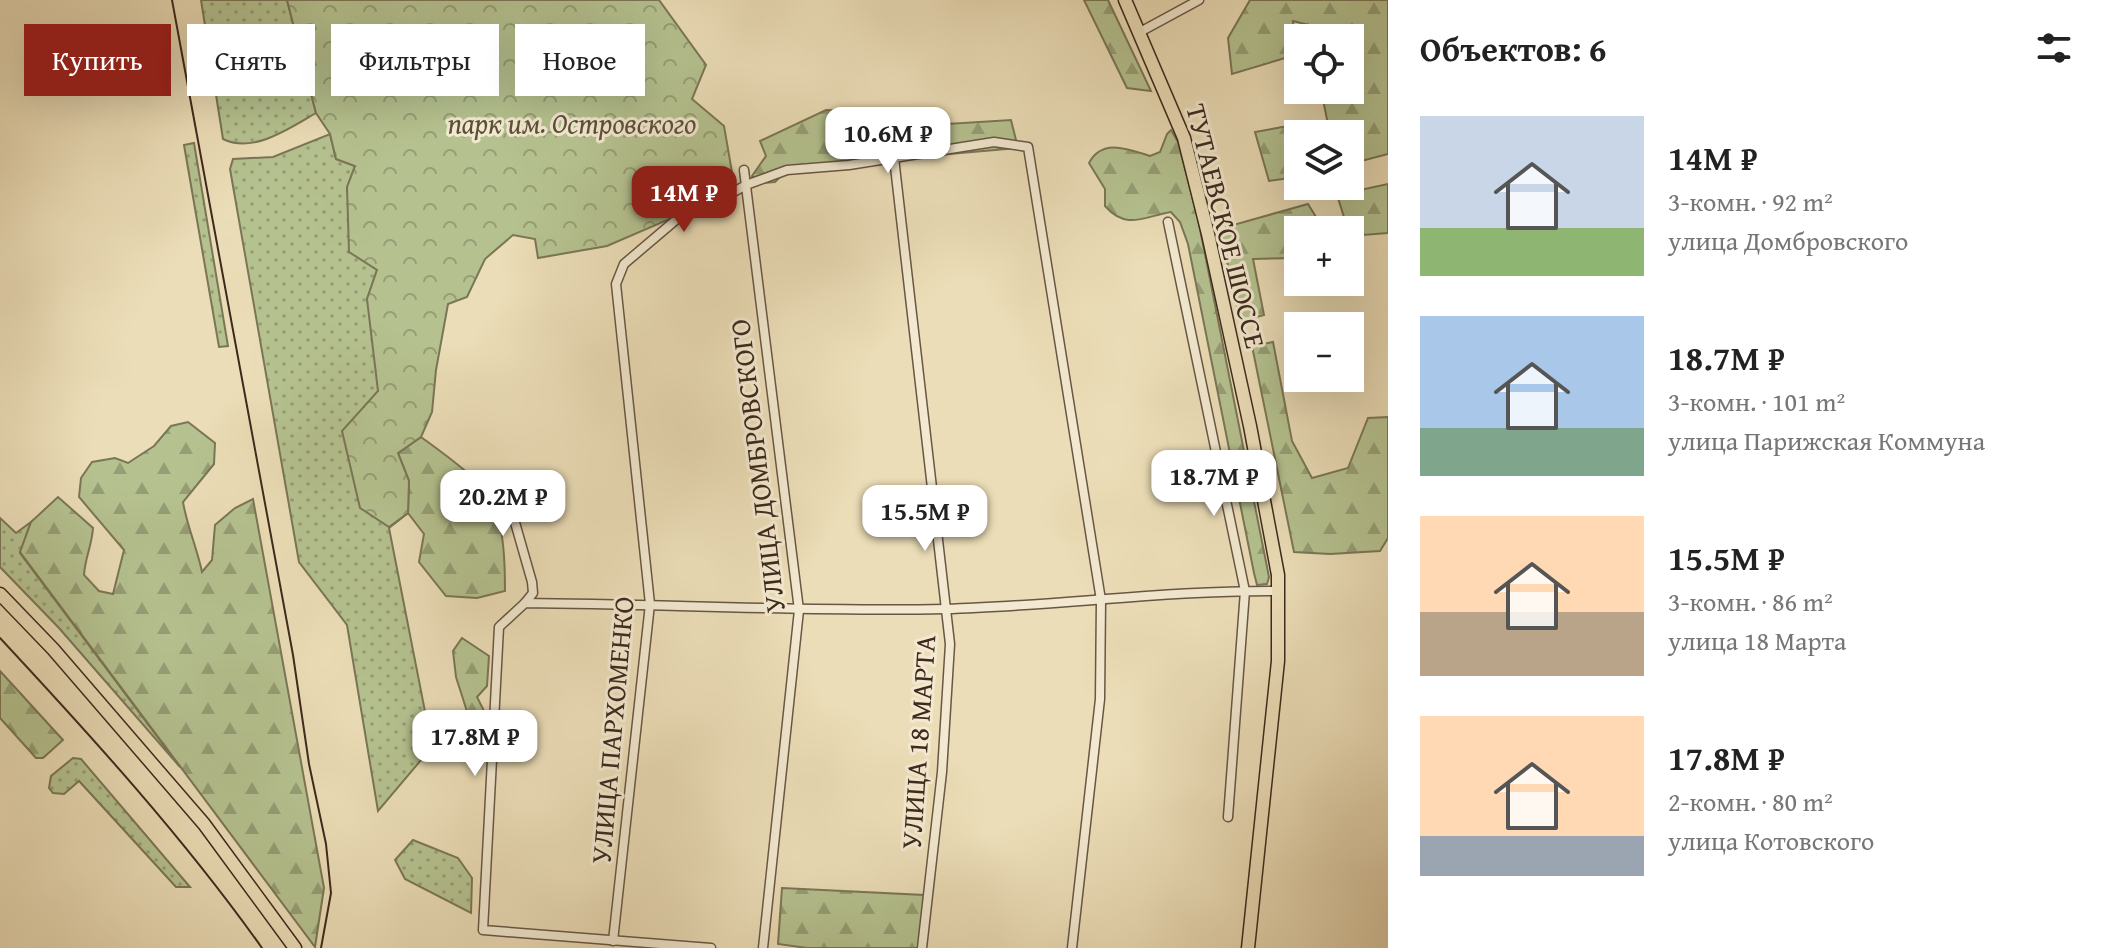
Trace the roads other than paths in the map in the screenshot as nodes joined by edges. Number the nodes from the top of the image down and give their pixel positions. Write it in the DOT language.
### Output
graph roads {
  1 [pos="1125,0"];
  2 [pos="1199,0"];
  3 [pos="1140,32"];
  4 [pos="894,158"];
  5 [pos="744,170"];
  6 [pos="746,185"];
  7 [pos="1168,222"];
  8 [pos="502,477"];
  9 [pos="1245,591"];
  10 [pos="1279,591"];
  11 [pos="0,594"];
  12 [pos="1101,600"];
  13 [pos="525,603"];
  14 [pos="650,604"];
  15 [pos="948,609"];
  16 [pos="799,610"];
  17 [pos="1228,817"];
  18 [pos="613,941"];
  19 [pos="295,948"];
  20 [pos="711,948"];
  21 [pos="763,948"];
  22 [pos="922,948"];
  23 [pos="1072,948"];
  24 [pos="1248,948"];
  1 -- 3 [label="main road, ТУТАЕВСКОЕ ШОССЕ"];
  2 -- 3 [label="street"];
  3 -- 10 [label="main road, ТУТАЕВСКОЕ ШОССЕ"];
  4 -- 6 [label="street"];
  4 -- 12 [label="street"];
  4 -- 15 [label="street, УЛИЦА 18 МАРТА"];
  5 -- 6 [label="street, УЛИЦА ДОМБРОВСКОГО"];
  6 -- 14 [label="street, УЛИЦА ПАРХОМЕНКО"];
  6 -- 16 [label="street, УЛИЦА ДОМБРОВСКОГО"];
  7 -- 9 [label="street"];
  8 -- 13 [label="street"];
  9 -- 10 [label="street"];
  9 -- 12 [label="street"];
  9 -- 17 [label="street"];
  10 -- 24 [label="main road, ТУТАЕВСКОЕ ШОССЕ"];
  11 -- 19 [label="main road"];
  12 -- 15 [label="street"];
  12 -- 23 [label="street"];
  13 -- 14 [label="street"];
  13 -- 18 [label="street"];
  14 -- 16 [label="street"];
  14 -- 18 [label="street, УЛИЦА ПАРХОМЕНКО"];
  15 -- 16 [label="street"];
  15 -- 22 [label="street, УЛИЦА 18 МАРТА"];
  16 -- 21 [label="street, УЛИЦА ДОМБРОВСКОГО"];
  18 -- 20 [label="street"];
}
